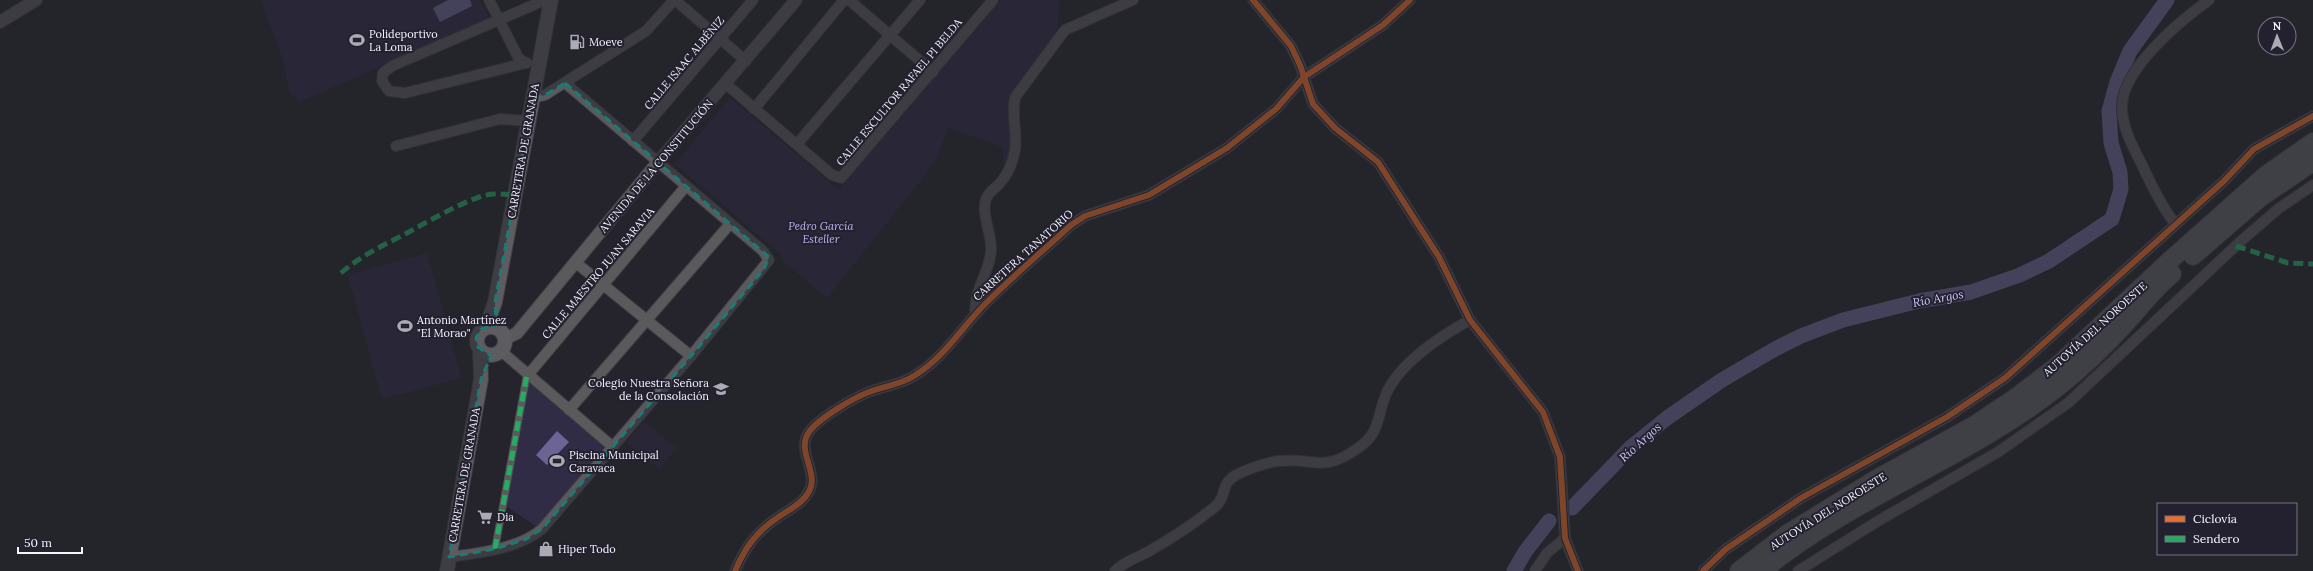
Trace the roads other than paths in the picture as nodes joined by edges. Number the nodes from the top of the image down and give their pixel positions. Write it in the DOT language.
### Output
graph roads {
  1 [pos="36,0"];
  2 [pos="489,0"];
  3 [pos="545,0"];
  4 [pos="551,0"];
  5 [pos="674,0"];
  6 [pos="753,0"];
  7 [pos="796,0"];
  8 [pos="844,0"];
  9 [pos="849,0"];
  10 [pos="920,0"];
  11 [pos="993,0"];
  12 [pos="1133,0"];
  13 [pos="1254,0"];
  14 [pos="1410,0"];
  15 [pos="2209,0"];
  16 [pos="499,20"];
  17 [pos="0,22"];
  18 [pos="890,35"];
  19 [pos="720,39"];
  20 [pos="746,61"];
  21 [pos="524,63"];
  22 [pos="933,72"];
  23 [pos="1304,77"];
  24 [pos="565,83"];
  25 [pos="726,84"];
  26 [pos="533,98"];
  27 [pos="754,109"];
  28 [pos="2313,116"];
  29 [pos="529,122"];
  30 [pos="633,141"];
  31 [pos="2313,142"];
  32 [pos="797,144"];
  33 [pos="396,146"];
  34 [pos="658,162"];
  35 [pos="2313,162"];
  36 [pos="2313,185"];
  37 [pos="686,186"];
  38 [pos="730,224"];
  39 [pos="2175,224"];
  40 [pos="575,262"];
  41 [pos="604,285"];
  42 [pos="975,315"];
  43 [pos="647,320"];
  44 [pos="1470,320"];
  45 [pos="491,327"];
  46 [pos="499,346"];
  47 [pos="691,356"];
  48 [pos="527,374"];
  49 [pos="569,410"];
  50 [pos="612,448"];
  51 [pos="1566,538"];
  52 [pos="495,549"];
  53 [pos="450,557"];
  54 [pos="447,571"];
  55 [pos="735,571"];
  56 [pos="1115,571"];
  57 [pos="1535,571"];
  58 [pos="1578,571"];
  59 [pos="1702,571"];
  60 [pos="1739,571"];
  61 [pos="1762,571"];
  62 [pos="1798,571"];
  1 -- 17 [label="street"];
  2 -- 16 [label="street"];
  3 -- 16 [label="street"];
  4 -- 21 [label="main road, CARRETERA DE GRANADA"];
  5 -- 19 [label="street"];
  5 -- 24 [label="street"];
  6 -- 19 [label="street, CALLE ISAAC ALBÉNIZ"];
  7 -- 20 [label="street, AVENIDA DE LA CONSTITUCIÓN"];
  8 -- 27 [label="street"];
  9 -- 18 [label="street"];
  10 -- 18 [label="street"];
  11 -- 22 [label="street, CALLE ESCULTOR RAFAEL PI BELDA"];
  12 -- 42 [label="street"];
  13 -- 23 [label="street"];
  14 -- 23 [label="street, CARRETERA TANATORIO"];
  15 -- 39 [label="street"];
  16 -- 21 [label="street"];
  16 -- 21 [label="street"];
  18 -- 22 [label="street"];
  18 -- 32 [label="street"];
  19 -- 20 [label="street"];
  19 -- 30 [label="street, CALLE ISAAC ALBÉNIZ"];
  20 -- 25 [label="street, AVENIDA DE LA CONSTITUCIÓN"];
  21 -- 26 [label="main road, CARRETERA DE GRANADA"];
  22 -- 32 [label="street, CALLE ESCULTOR RAFAEL PI BELDA"];
  23 -- 42 [label="street, CARRETERA TANATORIO"];
  23 -- 44 [label="street"];
  24 -- 26 [label="street"];
  24 -- 30 [label="street"];
  25 -- 27 [label="street"];
  25 -- 34 [label="street, AVENIDA DE LA CONSTITUCIÓN"];
  26 -- 29 [label="main road, CARRETERA DE GRANADA"];
  27 -- 32 [label="street"];
  28 -- 39 [label="street"];
  29 -- 33 [label="street"];
  29 -- 45 [label="main road, CARRETERA DE GRANADA"];
  30 -- 34 [label="street"];
  31 -- 60 [label="highway, AUTOVÍA DEL NOROESTE"];
  34 -- 37 [label="street"];
  34 -- 40 [label="street, AVENIDA DE LA CONSTITUCIÓN"];
  35 -- 61 [label="highway, AUTOVÍA DEL NOROESTE"];
  36 -- 62 [label="street"];
  37 -- 38 [label="street"];
  37 -- 41 [label="street, CALLE MAESTRO JUAN SARAVIA"];
  38 -- 43 [label="street"];
  38 -- 47 [label="street"];
  39 -- 59 [label="street"];
  40 -- 41 [label="street"];
  40 -- 46 [label="street, AVENIDA DE LA CONSTITUCIÓN"];
  41 -- 43 [label="street"];
  41 -- 48 [label="street, CALLE MAESTRO JUAN SARAVIA"];
  42 -- 55 [label="street, CARRETERA TANATORIO"];
  43 -- 47 [label="street"];
  43 -- 49 [label="street"];
  44 -- 51 [label="street"];
  44 -- 56 [label="street"];
  45 -- 46 [label="main road"];
  45 -- 46 [label="main road, CARRETERA DE GRANADA"];
  46 -- 48 [label="street"];
  46 -- 53 [label="main road, CARRETERA DE GRANADA"];
  47 -- 50 [label="street"];
  48 -- 49 [label="street"];
  48 -- 52 [label="street"];
  49 -- 50 [label="street"];
  50 -- 52 [label="street"];
  51 -- 57 [label="street"];
  51 -- 58 [label="street"];
  52 -- 53 [label="street"];
  53 -- 54 [label="main road, CARRETERA DE GRANADA"];
}
